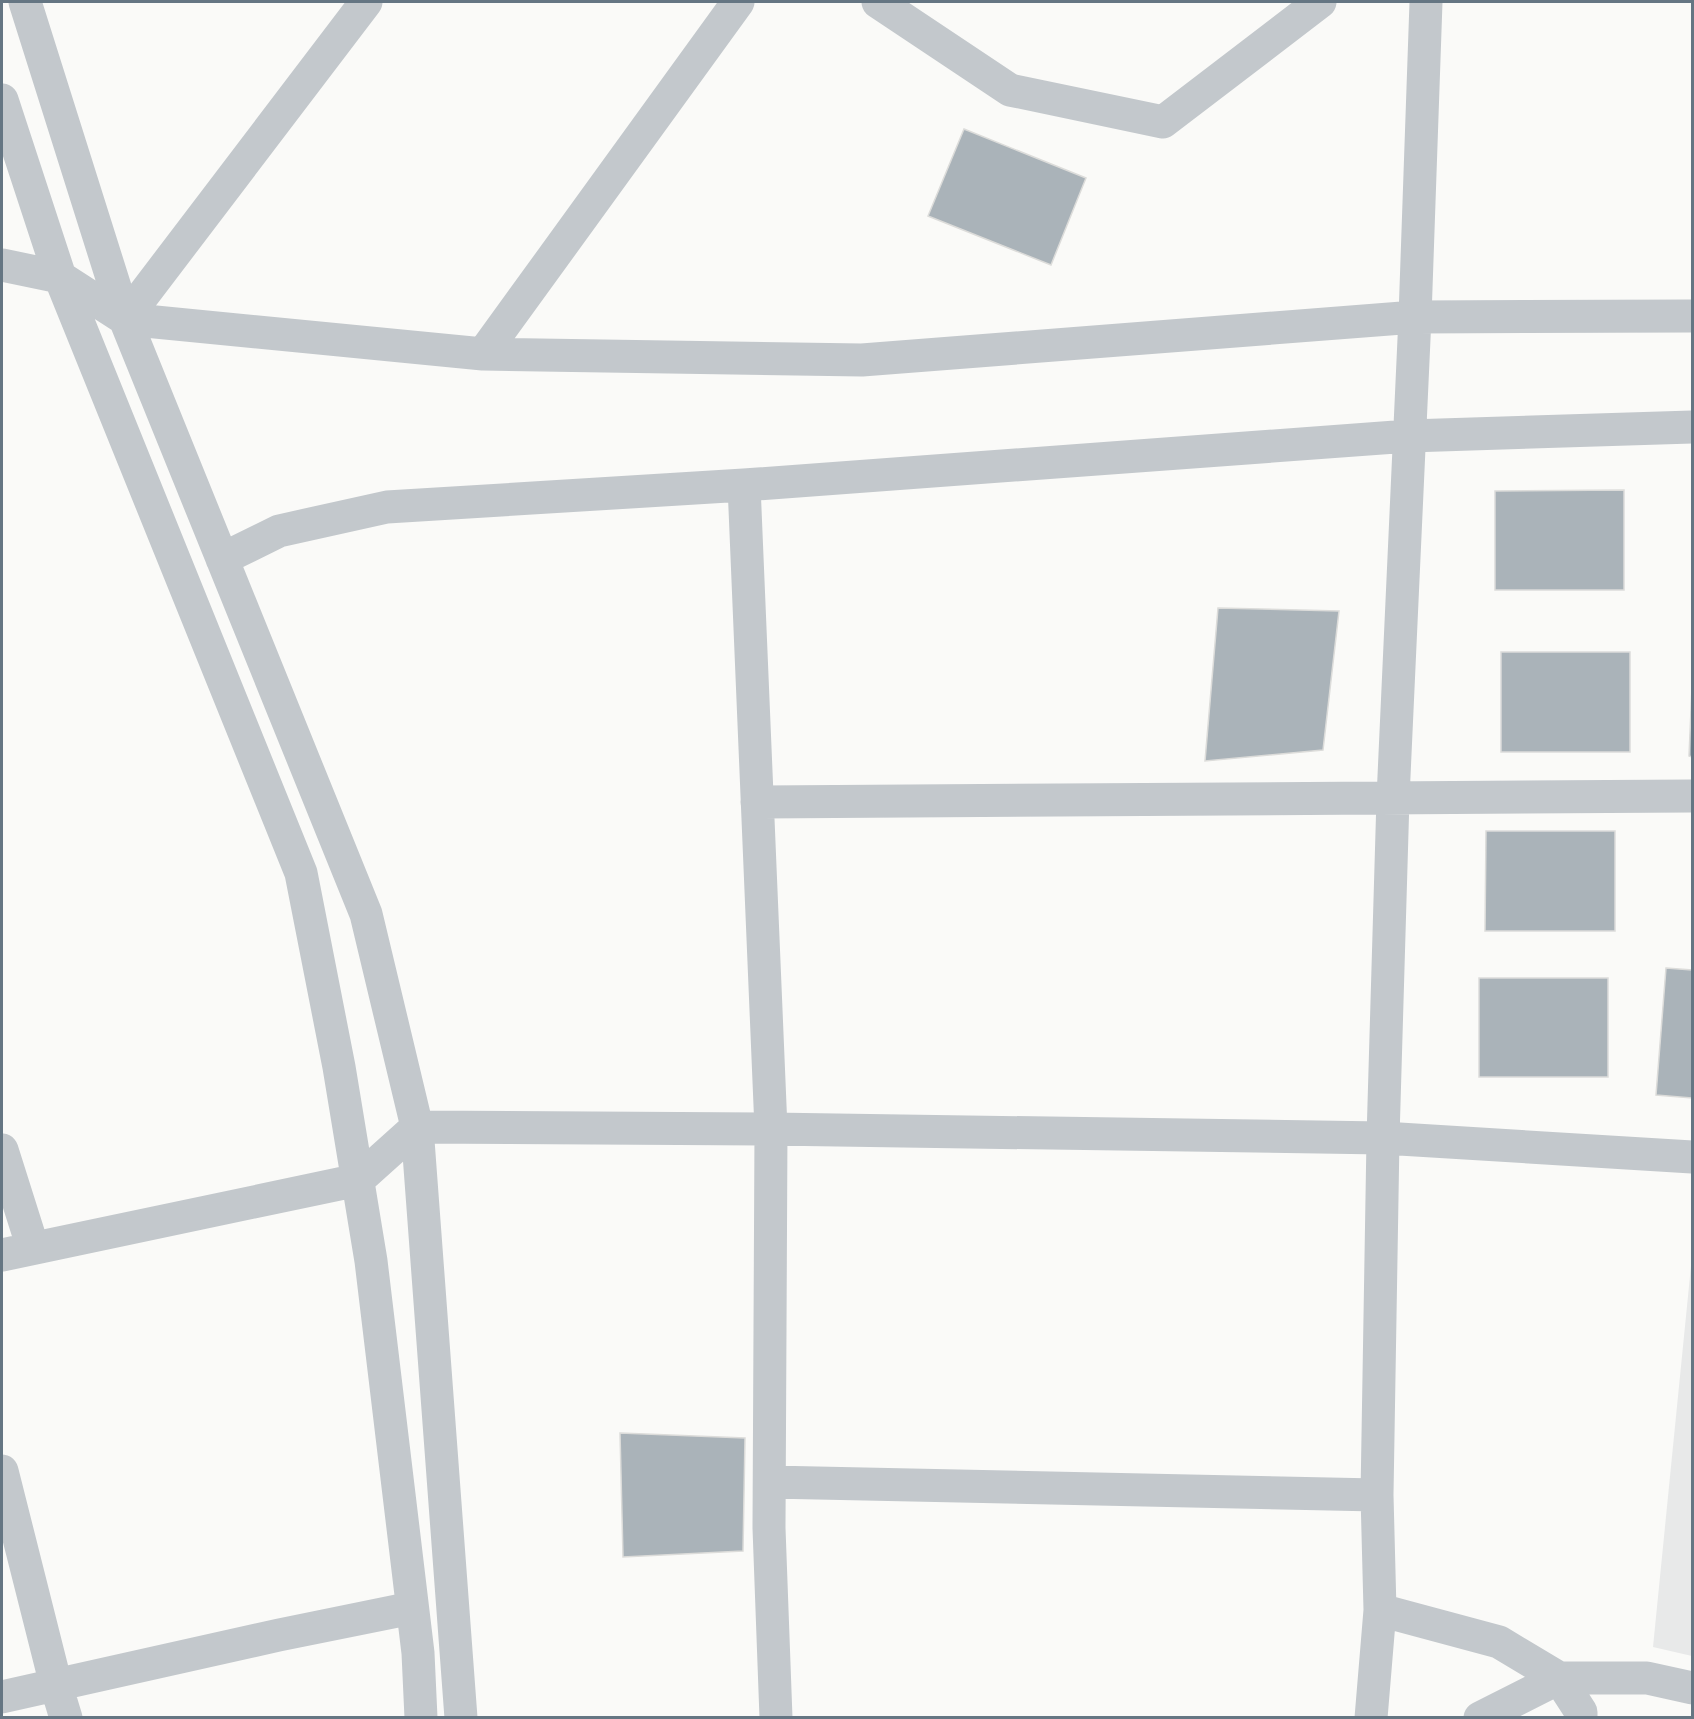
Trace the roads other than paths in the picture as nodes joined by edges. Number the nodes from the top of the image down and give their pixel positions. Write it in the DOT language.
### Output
graph roads {
  1 [pos="25,2"];
  2 [pos="366,2"];
  3 [pos="738,2"];
  4 [pos="878,2"];
  5 [pos="1320,2"];
  6 [pos="1426,2"];
  7 [pos="2,100"];
  8 [pos="2,265"];
  9 [pos="60,277"];
  10 [pos="1692,316"];
  11 [pos="1415,317"];
  12 [pos="125,319"];
  13 [pos="483,354"];
  14 [pos="1692,427"];
  15 [pos="1408,436"];
  16 [pos="744,484"];
  17 [pos="222,559"];
  18 [pos="1692,796"];
  19 [pos="1393,798"];
  20 [pos="758,802"];
  21 [pos="417,1127"];
  22 [pos="771,1129"];
  23 [pos="1383,1138"];
  24 [pos="2,1150"];
  25 [pos="1692,1157"];
  26 [pos="358,1180"];
  27 [pos="33,1248"];
  28 [pos="2,1255"];
  29 [pos="2,1471"];
  30 [pos="770,1482"];
  31 [pos="1377,1495"];
  32 [pos="412,1608"];
  33 [pos="1380,1610"];
  34 [pos="1559,1678"];
  35 [pos="56,1684"];
  36 [pos="1692,1688"];
  37 [pos="2,1696"];
  38 [pos="66,1718"];
  39 [pos="421,1718"];
  40 [pos="461,1718"];
  41 [pos="776,1718"];
  42 [pos="1371,1718"];
  43 [pos="1480,1718"];
  44 [pos="1581,1718"];
  1 -- 12 [label="street"];
  2 -- 12 [label="street"];
  3 -- 13 [label="street"];
  4 -- 5 [label="street"];
  6 -- 11 [label="street"];
  7 -- 9 [label="street"];
  8 -- 9 [label="street"];
  9 -- 12 [label="street"];
  9 -- 26 [label="street"];
  10 -- 11 [label="street"];
  11 -- 13 [label="street"];
  11 -- 15 [label="street"];
  12 -- 13 [label="street"];
  12 -- 17 [label="street"];
  14 -- 15 [label="street"];
  15 -- 16 [label="street"];
  15 -- 19 [label="street"];
  16 -- 17 [label="street"];
  16 -- 20 [label="street"];
  17 -- 21 [label="street"];
  18 -- 19 [label="street"];
  19 -- 20 [label="street"];
  19 -- 23 [label="street"];
  20 -- 22 [label="street"];
  21 -- 22 [label="street"];
  21 -- 26 [label="street"];
  21 -- 40 [label="street"];
  22 -- 23 [label="street"];
  22 -- 30 [label="street"];
  23 -- 25 [label="street"];
  23 -- 31 [label="street"];
  24 -- 27 [label="street"];
  26 -- 27 [label="street"];
  26 -- 32 [label="street"];
  27 -- 28 [label="street"];
  29 -- 35 [label="street"];
  30 -- 31 [label="street"];
  30 -- 41 [label="street"];
  31 -- 33 [label="street"];
  32 -- 35 [label="street"];
  32 -- 39 [label="street"];
  33 -- 34 [label="street"];
  33 -- 42 [label="street"];
  34 -- 36 [label="street"];
  34 -- 43 [label="street"];
  34 -- 44 [label="street"];
  35 -- 37 [label="street"];
  35 -- 38 [label="street"];
}
